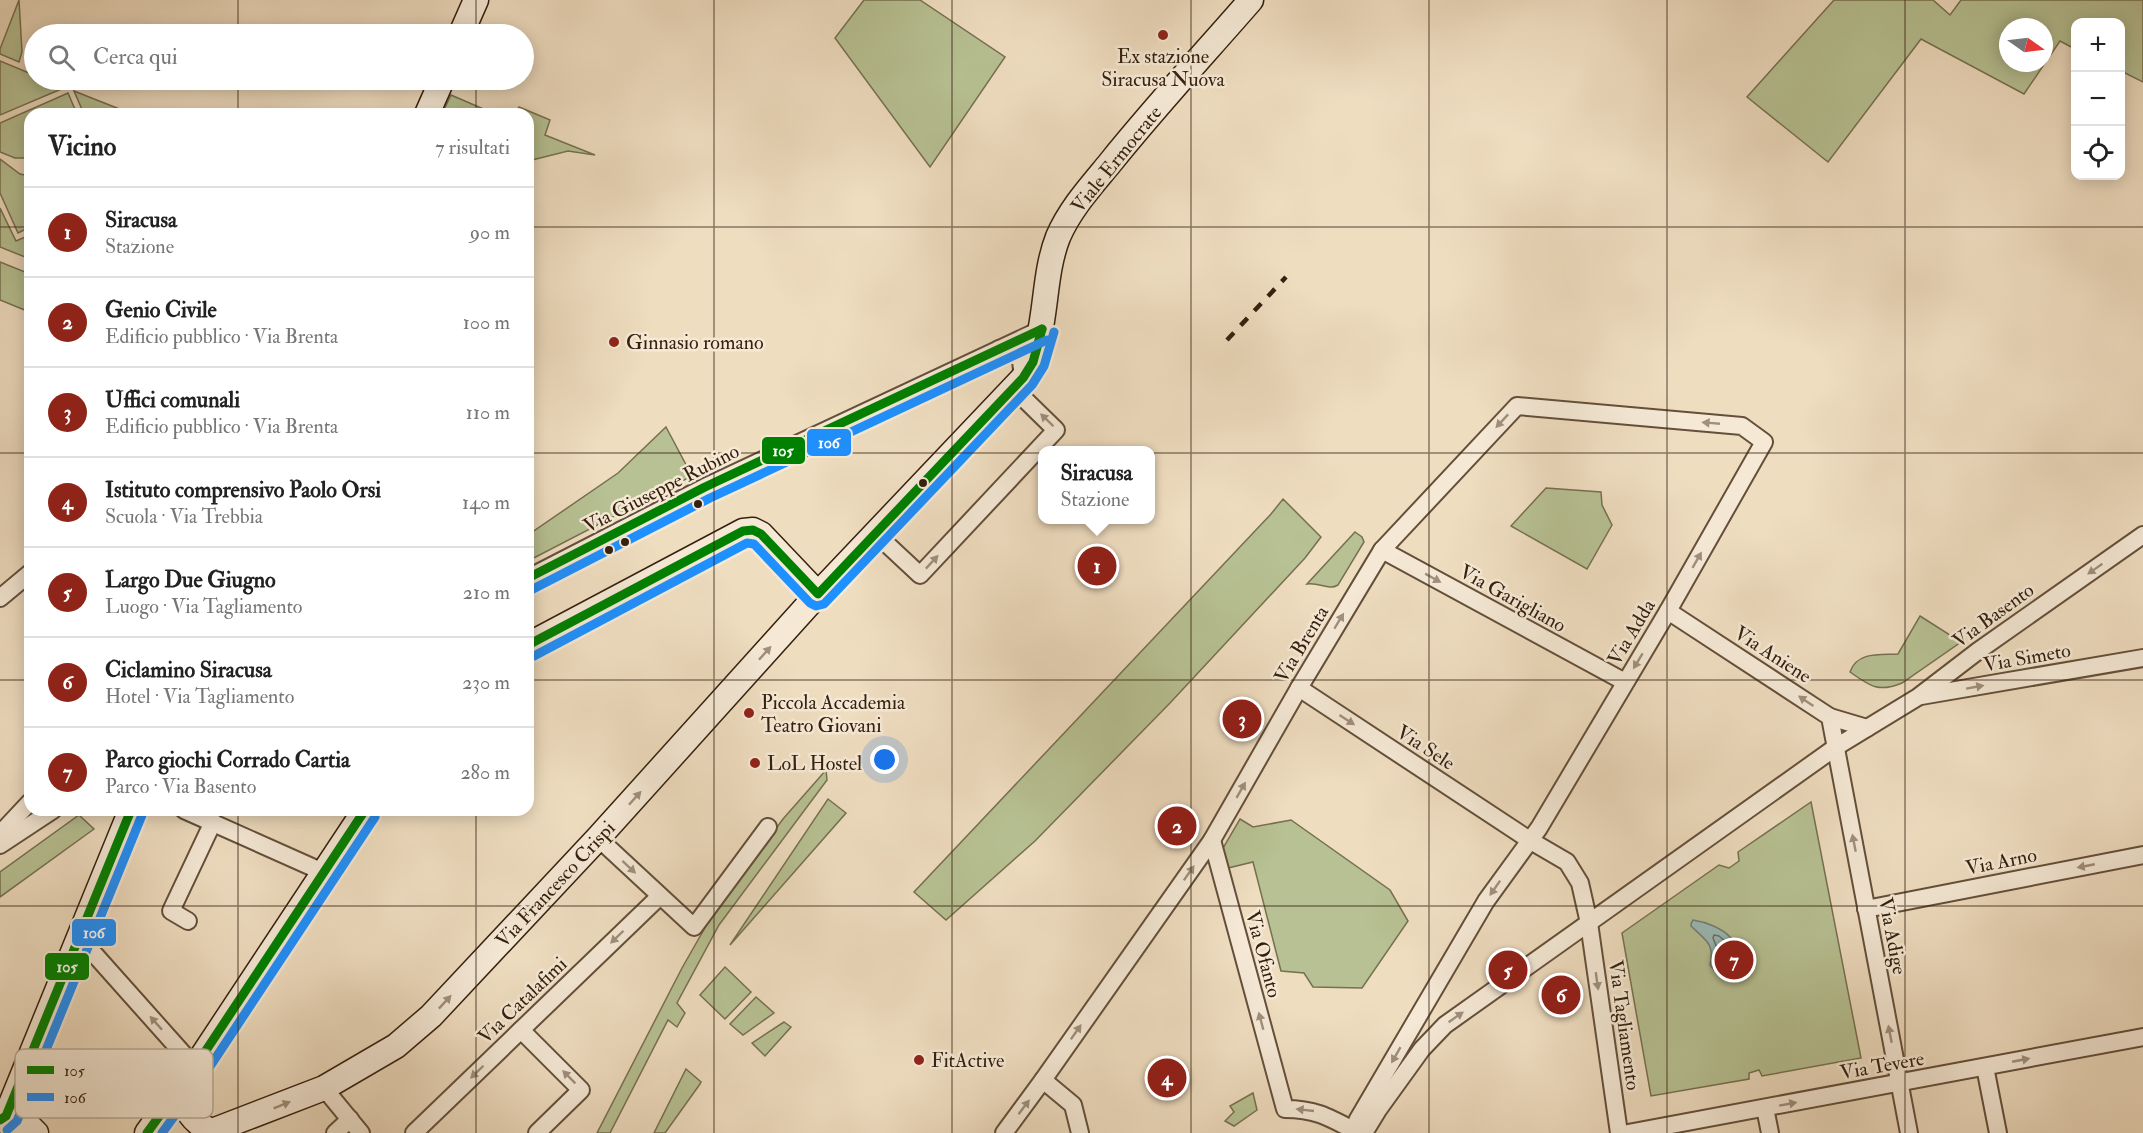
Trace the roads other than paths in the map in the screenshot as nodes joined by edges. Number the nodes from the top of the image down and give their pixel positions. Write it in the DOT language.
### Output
graph roads {
  1 [pos="476,0"];
  2 [pos="1251,0"];
  3 [pos="465,24"];
  4 [pos="438,90"];
  5 [pos="430,108"];
  6 [pos="1042,329"];
  7 [pos="999,349"];
  8 [pos="1018,383"];
  9 [pos="1764,442"];
  10 [pos="1041,446"];
  11 [pos="1038,449"];
  12 [pos="875,533"];
  13 [pos="2143,535"];
  14 [pos="1382,550"];
  15 [pos="534,575"];
  16 [pos="24,578"];
  17 [pos="818,594"];
  18 [pos="0,598"];
  19 [pos="1668,611"];
  20 [pos="534,642"];
  21 [pos="2143,658"];
  22 [pos="1625,682"];
  23 [pos="1299,688"];
  24 [pos="1918,697"];
  25 [pos="1830,717"];
  26 [pos="1867,728"];
  27 [pos="1836,747"];
  28 [pos="24,808"];
  29 [pos="44,816"];
  30 [pos="116,816"];
  31 [pos="128,816"];
  32 [pos="198,816"];
  33 [pos="361,816"];
  34 [pos="213,822"];
  35 [pos="768,827"];
  36 [pos="0,834"];
  37 [pos="598,838"];
  38 [pos="1212,840"];
  39 [pos="1531,841"];
  40 [pos="117,842"];
  41 [pos="0,845"];
  42 [pos="2143,855"];
  43 [pos="323,872"];
  44 [pos="660,897"];
  45 [pos="1866,909"];
  46 [pos="188,921"];
  47 [pos="1589,923"];
  48 [pos="80,938"];
  49 [pos="1420,1014"];
  50 [pos="521,1030"];
  51 [pos="1437,1033"];
  52 [pos="2143,1037"];
  53 [pos="33,1049"];
  54 [pos="179,1049"];
  55 [pos="207,1049"];
  56 [pos="1985,1067"];
  57 [pos="1043,1080"];
  58 [pos="1899,1084"];
  59 [pos="324,1089"];
  60 [pos="15,1090"];
  61 [pos="1765,1108"];
  62 [pos="3,1118"];
  63 [pos="158,1118"];
  64 [pos="193,1118"];
  65 [pos="350,1119"];
  66 [pos="209,1132"];
  67 [pos="1356,1132"];
  68 [pos="36,1133"];
  69 [pos="147,1133"];
  70 [pos="335,1133"];
  71 [pos="361,1133"];
  72 [pos="414,1133"];
  73 [pos="537,1133"];
  74 [pos="1004,1133"];
  75 [pos="1080,1133"];
  76 [pos="1619,1133"];
  77 [pos="1628,1133"];
  78 [pos="1770,1133"];
  79 [pos="1909,1133"];
  80 [pos="1998,1133"];
  1 -- 3 [label="main road"];
  2 -- 6 [label="main road, Viale Ermocrate"];
  4 -- 5 [label="main road"];
  6 -- 7 [label="street, Via Giuseppe Rubino"];
  6 -- 8 [label="main road, Viale Ermocrate"];
  7 -- 8 [label="street"];
  7 -- 15 [label="street, Via Giuseppe Rubino"];
  10 -- 8 [label="street, one-way"];
  8 -- 12 [label="main road, Viale Ermocrate"];
  9 -- 14 [label="street, Via Brenta, one-way"];
  19 -- 9 [label="street, Via Adda, one-way"];
  12 -- 11 [label="street, one-way"];
  12 -- 17 [label="main road, Via Francesco Crispi"];
  13 -- 24 [label="street, Via Basento, one-way"];
  14 -- 22 [label="street, Via Garigliano, one-way"];
  23 -- 14 [label="street, Via Brenta, one-way"];
  16 -- 18 [label="street"];
  17 -- 20 [label="main road"];
  37 -- 17 [label="main road, Via Francesco Crispi, one-way"];
  19 -- 22 [label="street, Via Adda, one-way"];
  25 -- 19 [label="street, Via Aniene, one-way"];
  24 -- 21 [label="street, Via Simeto, one-way"];
  22 -- 39 [label="street, Via Adda"];
  38 -- 23 [label="street, Via Brenta, one-way"];
  23 -- 39 [label="street, Via Sele, one-way"];
  24 -- 26 [label="street, Via Basento"];
  25 -- 26 [label="street, Via Aniene"];
  25 -- 27 [label="street"];
  26 -- 27 [label="street, Via Basento"];
  45 -- 27 [label="street, Via Adige, one-way"];
  27 -- 47 [label="street"];
  28 -- 36 [label="street"];
  29 -- 41 [label="street"];
  30 -- 40 [label="main road"];
  31 -- 40 [label="main road"];
  32 -- 34 [label="street"];
  33 -- 43 [label="main road"];
  34 -- 43 [label="street"];
  34 -- 46 [label="street"];
  35 -- 44 [label="street"];
  37 -- 44 [label="street, one-way"];
  59 -- 37 [label="main road, Via Francesco Crispi, one-way"];
  57 -- 38 [label="street, Via Brenta, one-way"];
  67 -- 38 [label="street, Via Ofanto, one-way"];
  39 -- 47 [label="street, Via Sele"];
  39 -- 49 [label="street, Via Adda, one-way"];
  40 -- 48 [label="main road"];
  42 -- 45 [label="street, Via Arno, one-way"];
  43 -- 55 [label="main road"];
  44 -- 50 [label="street, Via Catalafimi, one-way"];
  58 -- 45 [label="street, Via Adige, one-way"];
  51 -- 47 [label="street, one-way"];
  47 -- 76 [label="street, Via Tagliamento, one-way"];
  48 -- 53 [label="main road"];
  54 -- 48 [label="street, one-way"];
  49 -- 51 [label="street"];
  49 -- 67 [label="street, Via Adda, one-way"];
  50 -- 72 [label="street, Via Catalafimi, one-way"];
  73 -- 50 [label="street, one-way"];
  51 -- 67 [label="street"];
  56 -- 52 [label="street, Via Tevere, one-way"];
  56 -- 58 [label="street, Via Tevere"];
  56 -- 80 [label="street"];
  74 -- 57 [label="street, Via Brenta, one-way"];
  57 -- 75 [label="street"];
  61 -- 58 [label="street, Via Tevere, one-way"];
  58 -- 79 [label="street, Via Adige"];
  59 -- 65 [label="street"];
  66 -- 59 [label="main road, Via Francesco Crispi, one-way"];
  60 -- 62 [label="main road"];
  61 -- 77 [label="street, Via Tevere"];
  61 -- 78 [label="street"];
  62 -- 68 [label="main road"];
  63 -- 69 [label="main road"];
  64 -- 66 [label="main road"];
  65 -- 70 [label="street"];
  65 -- 71 [label="street"];
}
